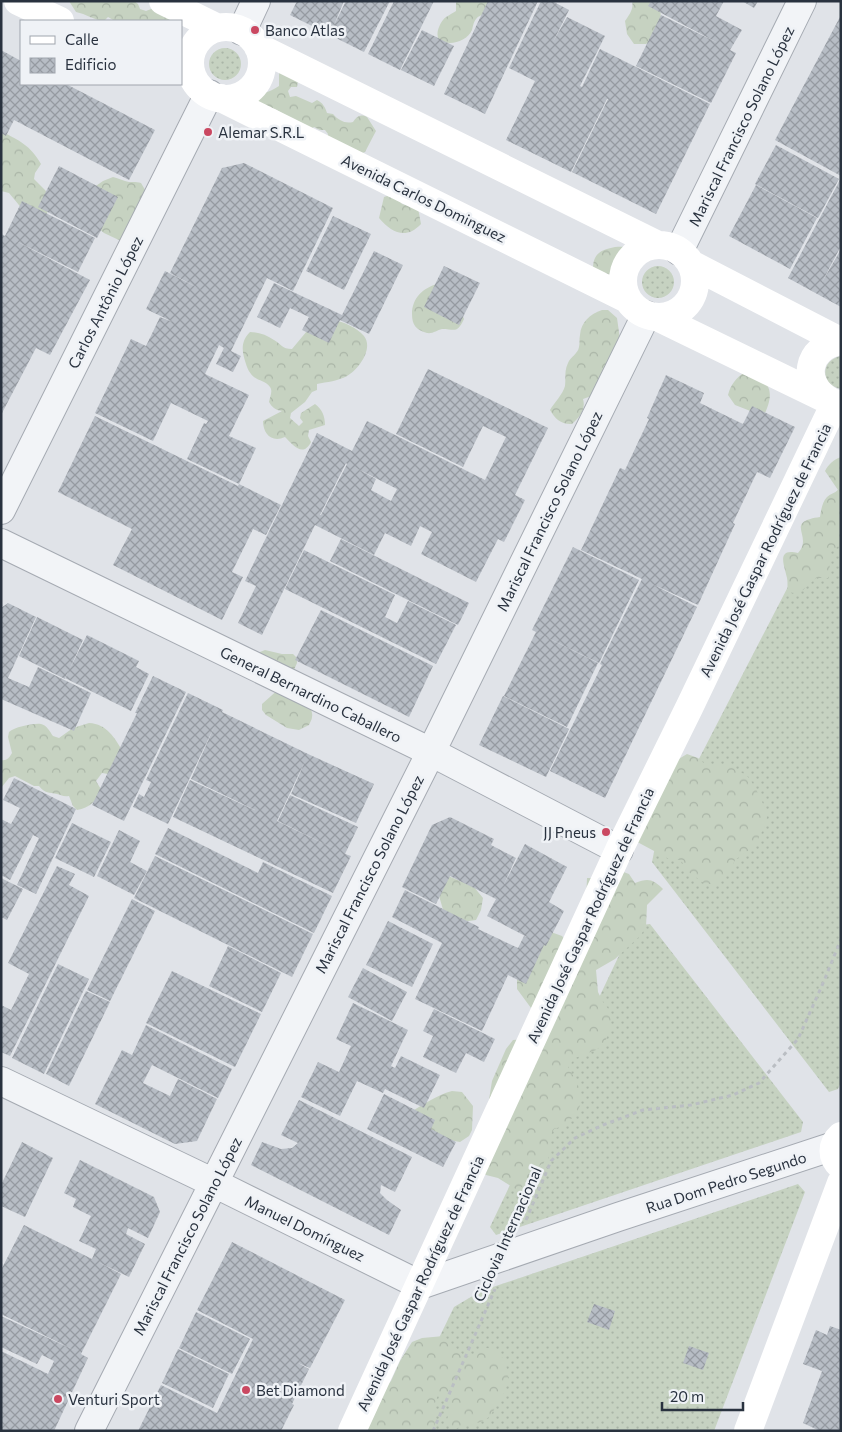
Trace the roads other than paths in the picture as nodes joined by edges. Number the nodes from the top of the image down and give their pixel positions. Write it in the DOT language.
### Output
graph roads {
  1 [pos="18,1"];
  2 [pos="163,1"];
  3 [pos="256,1"];
  4 [pos="802,1"];
  5 [pos="58,20"];
  6 [pos="239,35"];
  7 [pos="203,90"];
  8 [pos="676,253"];
  9 [pos="644,310"];
  10 [pos="840,341"];
  11 [pos="835,403"];
  12 [pos="1,510"];
  13 [pos="1,543"];
  14 [pos="431,752"];
  15 [pos="619,850"];
  16 [pos="1,1081"];
  17 [pos="838,1149"];
  18 [pos="214,1183"];
  19 [pos="841,1183"];
  20 [pos="420,1285"];
  21 [pos="89,1431"];
  22 [pos="352,1431"];
  23 [pos="748,1431"];
  1 -- 5 [label="main road"];
  2 -- 6 [label="main road"];
  3 -- 6 [label="street"];
  4 -- 8 [label="street, Mariscal Francisco Solano López"];
  6 -- 7 [label="main road"];
  6 -- 7 [label="main road"];
  6 -- 8 [label="main road"];
  7 -- 9 [label="main road, Avenida Carlos Dominguez"];
  7 -- 12 [label="street, Carlos Antônio López"];
  8 -- 9 [label="main road"];
  8 -- 9 [label="main road"];
  8 -- 10 [label="main road"];
  9 -- 11 [label="main road, Avenida Carlos Dominguez"];
  9 -- 14 [label="street, Mariscal Francisco Solano López"];
  10 -- 11 [label="main road"];
  11 -- 15 [label="main road, Avenida José Gaspar Rodríguez de Francia"];
  13 -- 14 [label="street, General Bernardino Caballero"];
  14 -- 15 [label="street, General Bernardino Caballero"];
  14 -- 18 [label="street, Mariscal Francisco Solano López"];
  15 -- 20 [label="main road, Avenida José Gaspar Rodríguez de Francia"];
  16 -- 18 [label="street, Manuel Domínguez"];
  17 -- 20 [label="street, Rua Dom Pedro Segundo"];
  18 -- 20 [label="street, Manuel Domínguez"];
  18 -- 21 [label="street, Mariscal Francisco Solano López"];
  19 -- 23 [label="main road"];
  20 -- 22 [label="main road, Avenida José Gaspar Rodríguez de Francia"];
}
